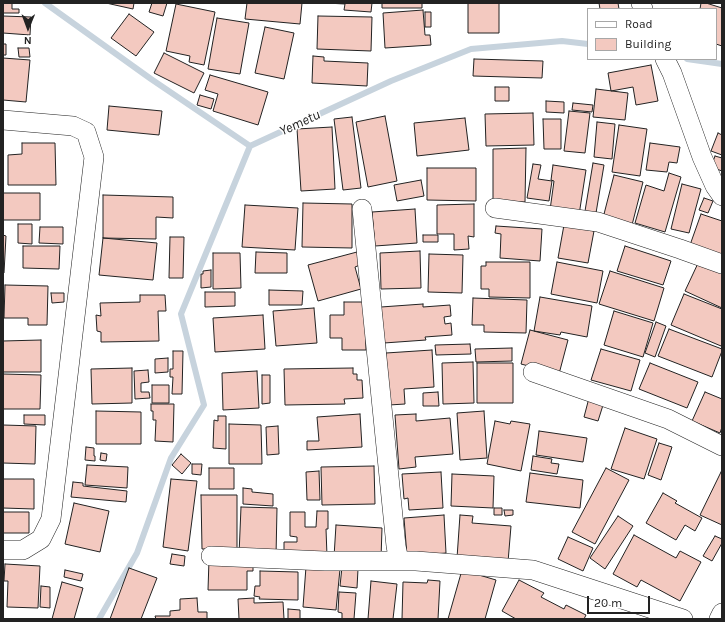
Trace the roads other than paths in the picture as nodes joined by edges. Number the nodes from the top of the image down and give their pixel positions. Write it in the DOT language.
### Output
graph roads {
  1 [pos="669,66"];
  2 [pos="3,120"];
  3 [pos="722,196"];
  4 [pos="495,208"];
  5 [pos="362,209"];
  6 [pos="722,264"];
  7 [pos="533,372"];
  8 [pos="722,446"];
  9 [pos="3,550"];
  10 [pos="211,556"];
  11 [pos="399,561"];
  12 [pos="722,613"];
  13 [pos="683,619"];
  14 [pos="719,619"];
  1 -- 3 [label="street"];
  2 -- 9 [label="street"];
  4 -- 6 [label="street"];
  5 -- 11 [label="street"];
  7 -- 8 [label="street"];
  10 -- 11 [label="street"];
  11 -- 13 [label="street"];
  12 -- 14 [label="street"];
}
